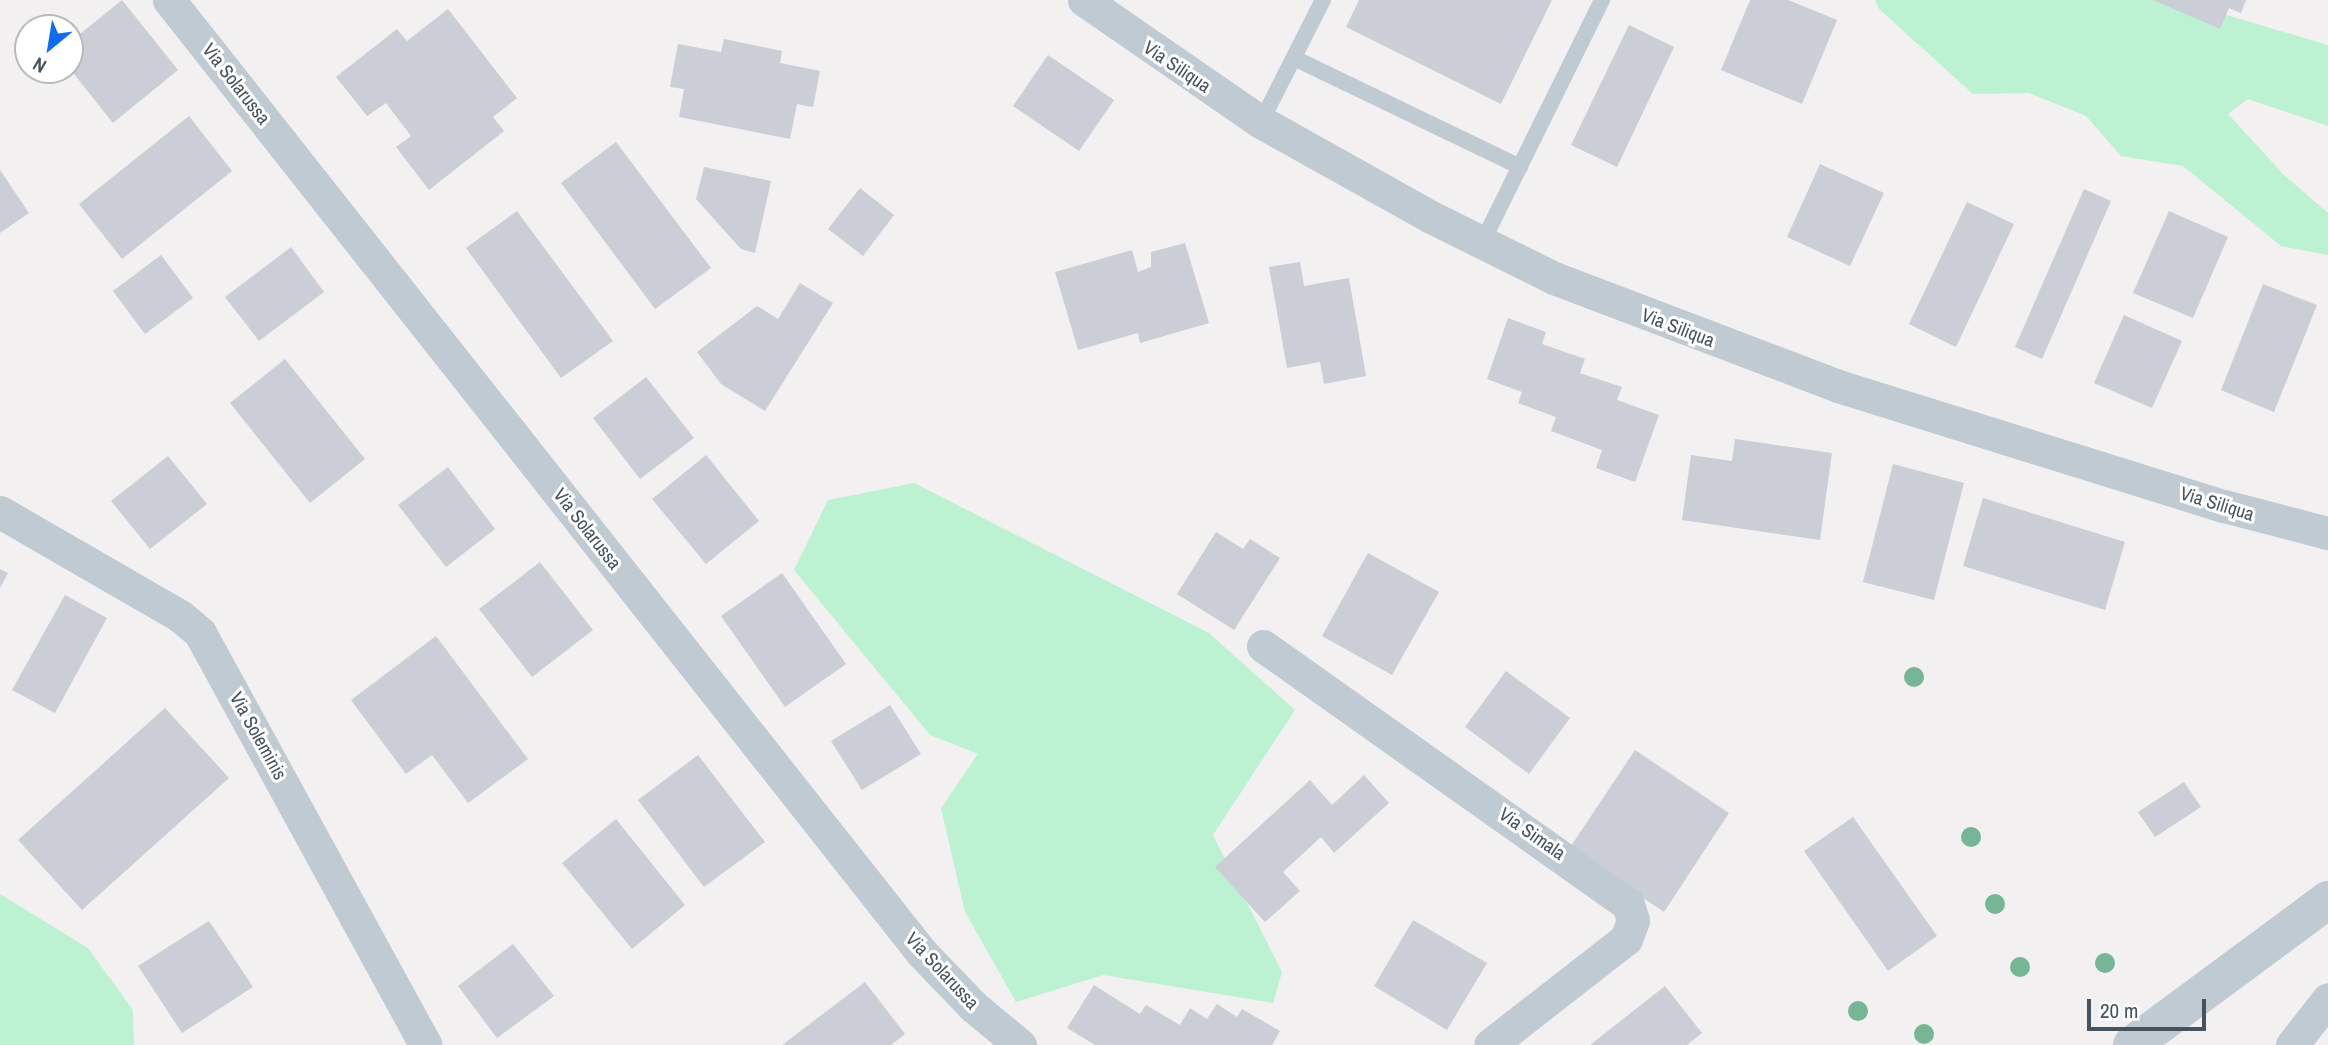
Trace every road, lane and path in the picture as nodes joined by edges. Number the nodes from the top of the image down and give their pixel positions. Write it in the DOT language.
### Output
graph roads {
  1 [pos="169,0"];
  2 [pos="1084,0"];
  3 [pos="1323,0"];
  4 [pos="1602,0"];
  5 [pos="1294,58"];
  6 [pos="1261,122"];
  7 [pos="1520,167"];
  8 [pos="1482,243"];
  9 [pos="0,512"];
  10 [pos="2328,533"];
  11 [pos="1263,646"];
  12 [pos="2328,900"];
  13 [pos="2328,999"];
  14 [pos="426,1045"];
  15 [pos="1020,1045"];
  16 [pos="1490,1045"];
  17 [pos="2132,1045"];
  18 [pos="2292,1045"];
  1 -- 15 [label="street, Via Solarussa"];
  2 -- 6 [label="street, Via Siliqua"];
  3 -- 5 [label="lane"];
  4 -- 7 [label="lane"];
  5 -- 6 [label="lane"];
  5 -- 7 [label="lane"];
  6 -- 8 [label="street, Via Siliqua"];
  7 -- 8 [label="lane"];
  8 -- 10 [label="street, Via Siliqua"];
  9 -- 14 [label="street, Via Soleminis"];
  11 -- 16 [label="street, Via Simala"];
  12 -- 17 [label="street"];
  13 -- 18 [label="street"];
}
